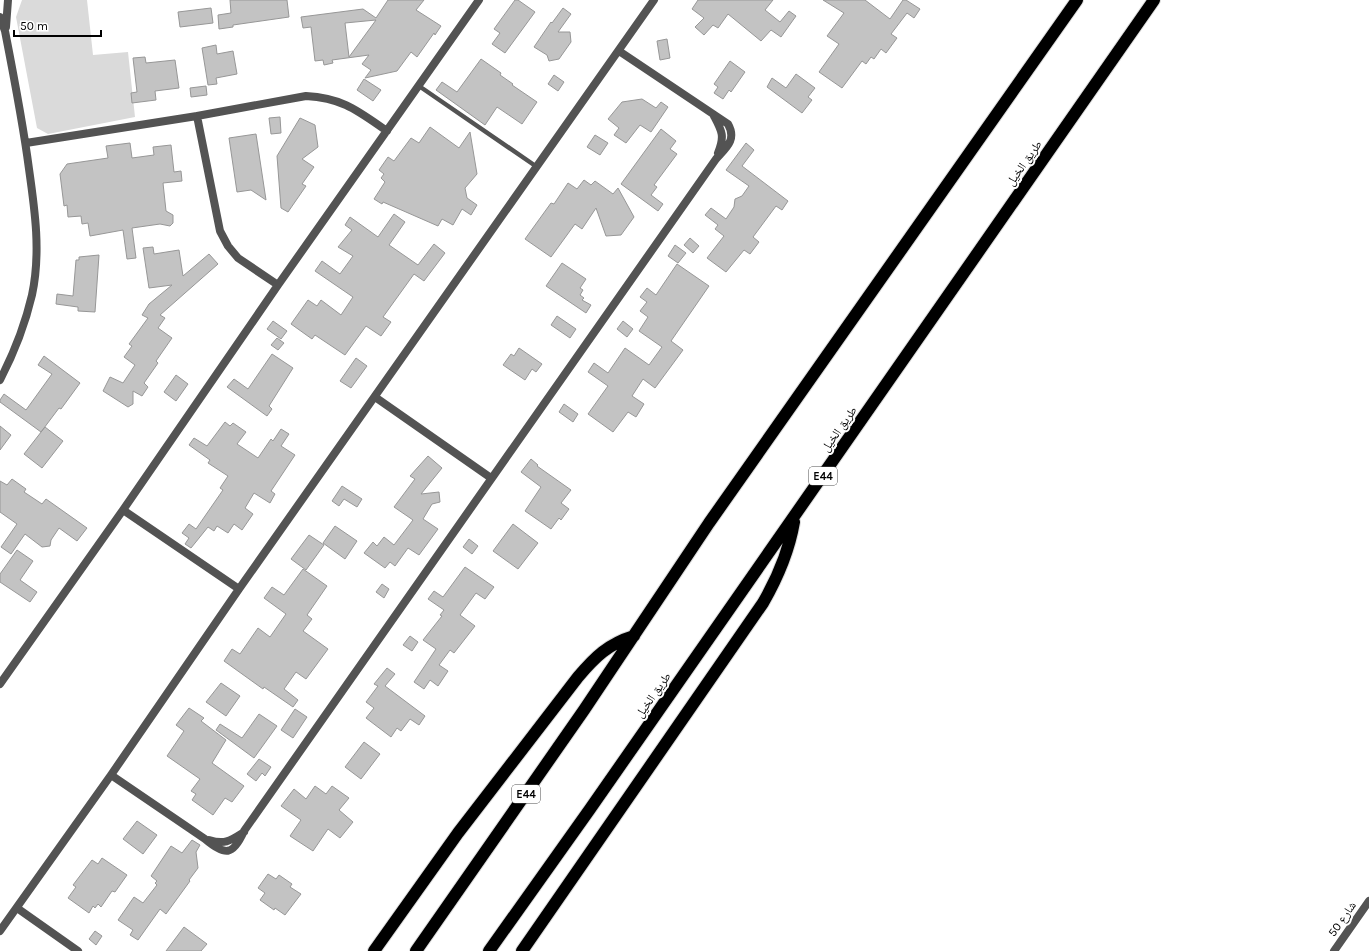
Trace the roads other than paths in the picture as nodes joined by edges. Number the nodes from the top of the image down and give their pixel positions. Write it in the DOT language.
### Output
graph roads {
  1 [pos="8,0"];
  2 [pos="479,0"];
  3 [pos="654,0"];
  4 [pos="1077,0"];
  5 [pos="1154,0"];
  6 [pos="0,17"];
  7 [pos="5,32"];
  8 [pos="619,51"];
  9 [pos="419,86"];
  10 [pos="197,116"];
  11 [pos="387,131"];
  12 [pos="26,143"];
  13 [pos="537,167"];
  14 [pos="278,285"];
  15 [pos="0,380"];
  16 [pos="375,397"];
  17 [pos="491,478"];
  18 [pos="123,510"];
  19 [pos="794,518"];
  20 [pos="239,590"];
  21 [pos="634,636"];
  22 [pos="0,684"];
  23 [pos="111,775"];
  24 [pos="1369,901"];
  25 [pos="16,908"];
  26 [pos="0,931"];
  27 [pos="78,951"];
  28 [pos="374,951"];
  29 [pos="416,951"];
  30 [pos="489,951"];
  31 [pos="522,951"];
  32 [pos="1334,951"];
  1 -- 7 [label="street"];
  2 -- 9 [label="street"];
  3 -- 8 [label="street"];
  4 -- 21 [label="highway, E44"];
  5 -- 19 [label="highway, طريق الخيل / E44"];
  6 -- 7 [label="street"];
  7 -- 12 [label="street"];
  8 -- 13 [label="street"];
  8 -- 17 [label="street"];
  9 -- 11 [label="street"];
  9 -- 13 [label="lane"];
  10 -- 11 [label="street"];
  10 -- 12 [label="street"];
  10 -- 14 [label="street"];
  11 -- 14 [label="street"];
  12 -- 15 [label="street"];
  13 -- 16 [label="street"];
  14 -- 18 [label="street"];
  16 -- 17 [label="street"];
  16 -- 20 [label="street"];
  17 -- 23 [label="street"];
  18 -- 20 [label="street"];
  18 -- 22 [label="street"];
  19 -- 30 [label="highway, طريق الخيل / E44"];
  19 -- 31 [label="highway"];
  20 -- 23 [label="street"];
  21 -- 28 [label="highway"];
  21 -- 29 [label="highway, E44"];
  23 -- 25 [label="street"];
  24 -- 32 [label="street, شارع 50"];
  25 -- 26 [label="street"];
  25 -- 27 [label="street"];
}
